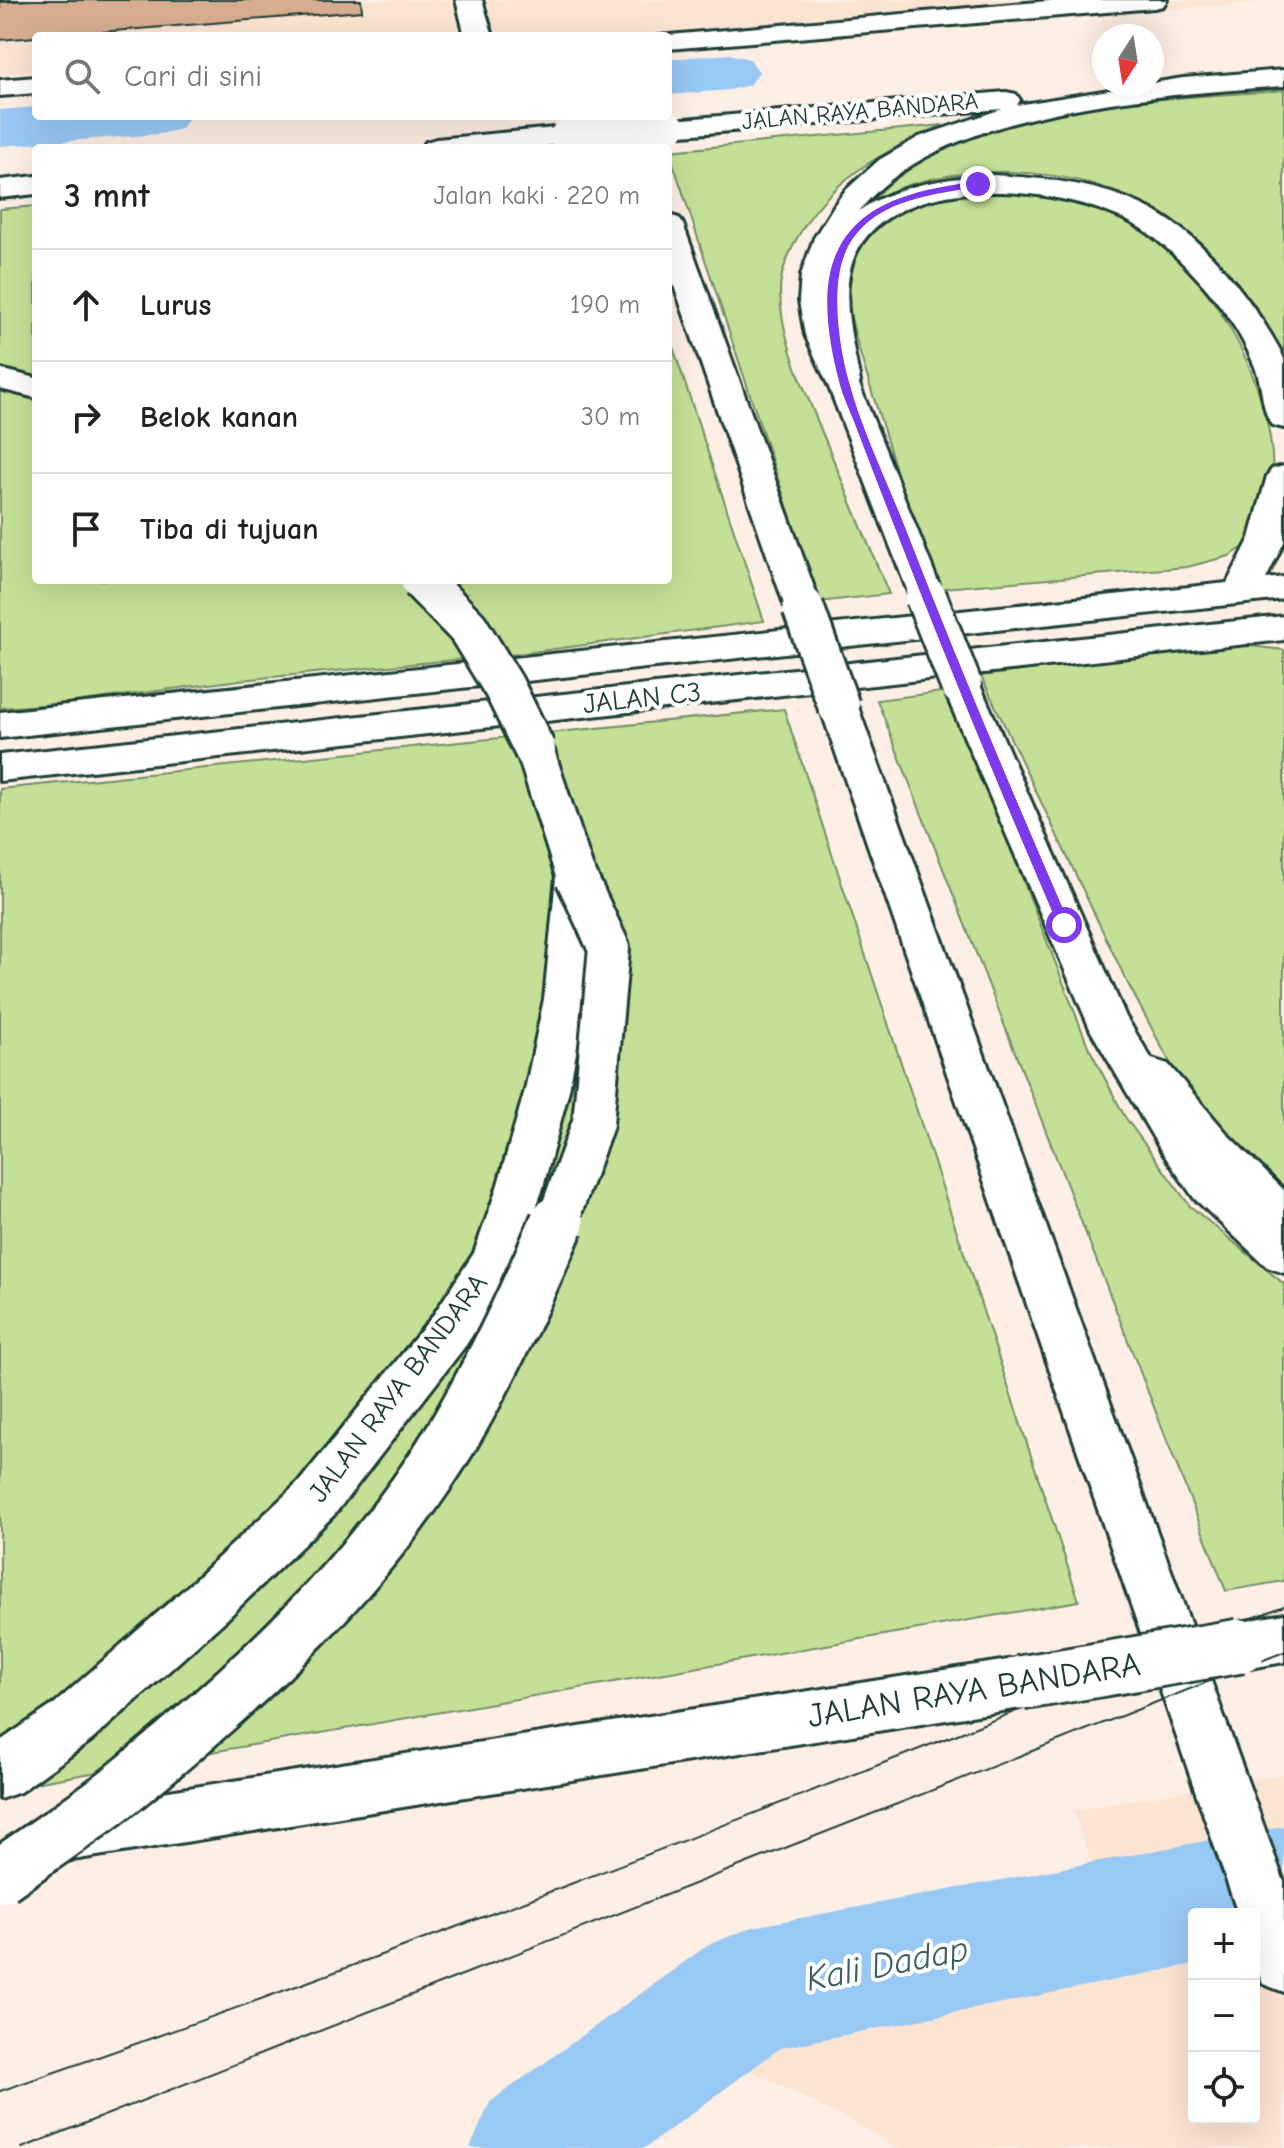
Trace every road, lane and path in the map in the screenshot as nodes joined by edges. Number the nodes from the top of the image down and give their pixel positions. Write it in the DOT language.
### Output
graph roads {
  1 [pos="469,0"];
  2 [pos="839,0"];
  3 [pos="1154,0"];
  4 [pos="851,25"];
  5 [pos="478,32"];
  6 [pos="672,41"];
  7 [pos="1284,78"];
  8 [pos="1213,84"];
  9 [pos="32,85"];
  10 [pos="0,88"];
  11 [pos="631,120"];
  12 [pos="479,144"];
  13 [pos="640,144"];
  14 [pos="32,185"];
  15 [pos="0,189"];
  16 [pos="672,235"];
  17 [pos="0,379"];
  18 [pos="844,382"];
  19 [pos="32,387"];
  20 [pos="1284,418"];
  21 [pos="1284,476"];
  22 [pos="425,584"];
  23 [pos="1284,588"];
  24 [pos="1237,594"];
  25 [pos="1276,632"];
  26 [pos="0,725"];
  27 [pos="0,768"];
  28 [pos="576,877"];
  29 [pos="1106,1020"];
  30 [pos="1284,1217"];
  31 [pos="1284,1254"];
  32 [pos="1262,1642"];
  33 [pos="0,1773"];
  34 [pos="0,1844"];
  35 [pos="0,1876"];
  36 [pos="1284,1963"];
  1 -- 5 [label="street"];
  2 -- 4 [label="street"];
  3 -- 4 [label="street"];
  4 -- 6 [label="street"];
  7 -- 8 [label="street, JALAN RAYA BANDARA"];
  8 -- 12 [label="street, JALAN RAYA BANDARA, bridge"];
  8 -- 18 [label="street"];
  9 -- 10 [label="street"];
  11 -- 13 [label="street"];
  14 -- 15 [label="street"];
  16 -- 36 [label="street, bridge"];
  17 -- 19 [label="street"];
  18 -- 20 [label="street"];
  18 -- 29 [label="street, bridge"];
  21 -- 24 [label="street"];
  22 -- 28 [label="street, JALAN RAYA BANDARA, bridge"];
  23 -- 24 [label="street, JALAN C3"];
  24 -- 25 [label="street"];
  24 -- 26 [label="street, JALAN C3"];
  25 -- 27 [label="street, JALAN C3"];
  28 -- 33 [label="street, JALAN RAYA BANDARA"];
  28 -- 35 [label="street, bridge"];
  29 -- 30 [label="street"];
  29 -- 31 [label="street"];
  32 -- 34 [label="street, JALAN RAYA BANDARA, bridge"];
}
